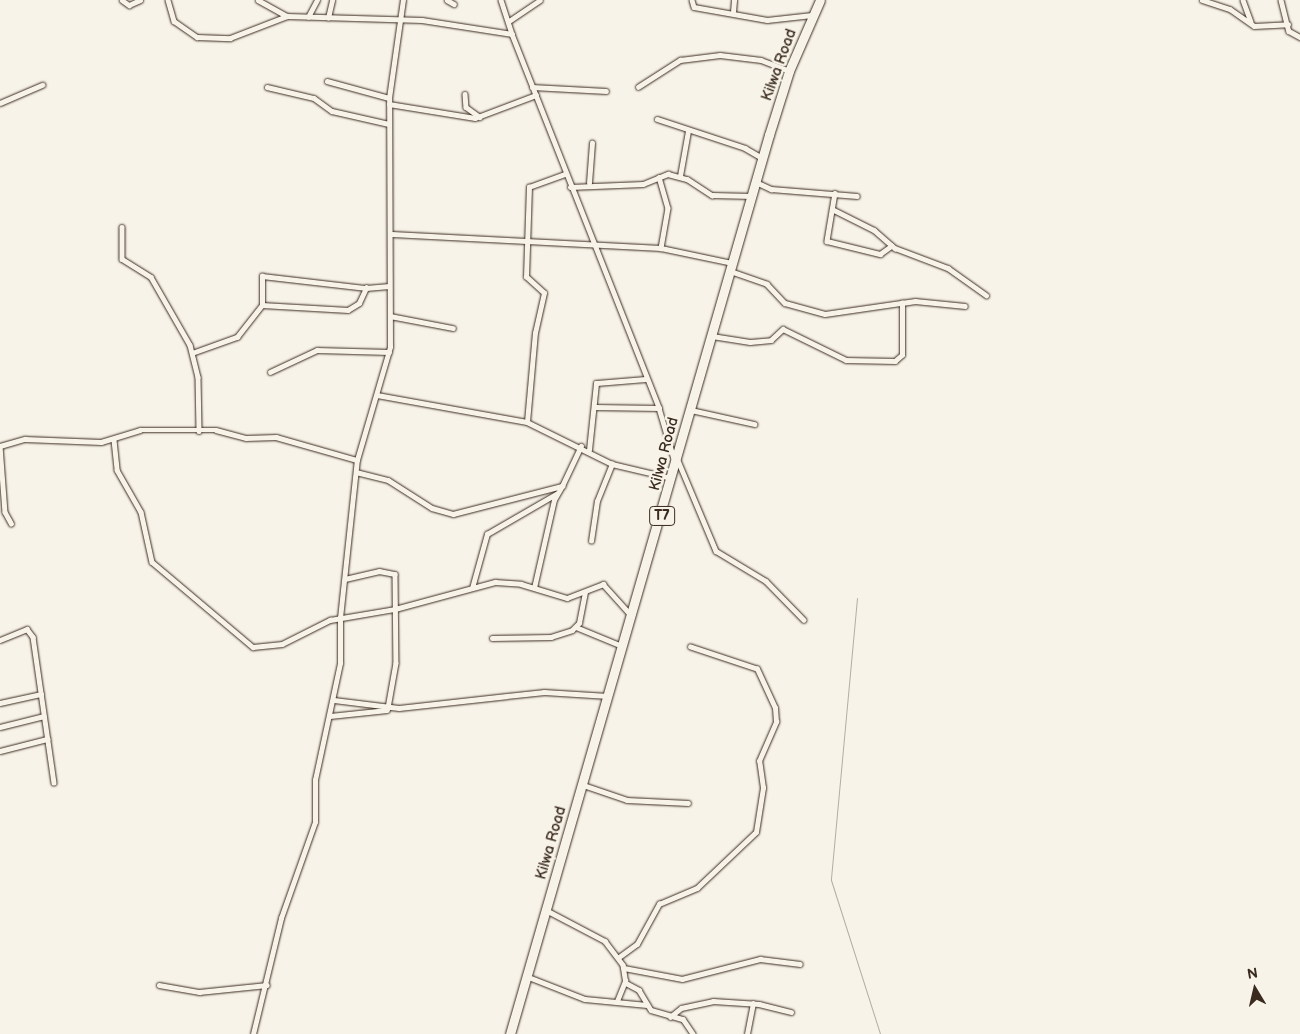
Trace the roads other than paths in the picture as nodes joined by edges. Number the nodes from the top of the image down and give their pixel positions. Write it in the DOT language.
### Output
graph roads {
  1 [pos="122,0"];
  2 [pos="140,0"];
  3 [pos="258,0"];
  4 [pos="317,0"];
  5 [pos="332,0"];
  6 [pos="403,0"];
  7 [pos="447,0"];
  8 [pos="501,0"];
  9 [pos="540,0"];
  10 [pos="692,0"];
  11 [pos="734,0"];
  12 [pos="820,0"];
  13 [pos="1202,0"];
  14 [pos="1243,0"];
  15 [pos="1281,0"];
  16 [pos="167,1"];
  17 [pos="454,4"];
  18 [pos="733,12"];
  19 [pos="812,15"];
  20 [pos="287,16"];
  21 [pos="308,17"];
  22 [pos="328,18"];
  23 [pos="400,20"];
  24 [pos="509,21"];
  25 [pos="1251,23"];
  26 [pos="1288,24"];
  27 [pos="512,34"];
  28 [pos="1300,37"];
  29 [pos="789,71"];
  30 [pos="327,80"];
  31 [pos="42,85"];
  32 [pos="267,87"];
  33 [pos="532,87"];
  34 [pos="638,87"];
  35 [pos="606,91"];
  36 [pos="465,94"];
  37 [pos="536,95"];
  38 [pos="389,101"];
  39 [pos="0,103"];
  40 [pos="480,117"];
  41 [pos="657,119"];
  42 [pos="389,124"];
  43 [pos="688,131"];
  44 [pos="592,143"];
  45 [pos="763,159"];
  46 [pos="566,174"];
  47 [pos="680,176"];
  48 [pos="659,177"];
  49 [pos="756,182"];
  50 [pos="589,183"];
  51 [pos="570,187"];
  52 [pos="835,193"];
  53 [pos="752,196"];
  54 [pos="857,196"];
  55 [pos="832,210"];
  56 [pos="122,227"];
  57 [pos="392,234"];
  58 [pos="528,240"];
  59 [pos="592,244"];
  60 [pos="891,246"];
  61 [pos="661,248"];
  62 [pos="731,267"];
  63 [pos="389,286"];
  64 [pos="366,288"];
  65 [pos="986,295"];
  66 [pos="902,303"];
  67 [pos="262,305"];
  68 [pos="965,306"];
  69 [pos="390,316"];
  70 [pos="453,328"];
  71 [pos="712,336"];
  72 [pos="389,352"];
  73 [pos="192,353"];
  74 [pos="270,372"];
  75 [pos="646,379"];
  76 [pos="377,395"];
  77 [pos="595,407"];
  78 [pos="660,408"];
  79 [pos="691,410"];
  80 [pos="527,422"];
  81 [pos="754,424"];
  82 [pos="199,431"];
  83 [pos="114,440"];
  84 [pos="0,446"];
  85 [pos="581,446"];
  86 [pos="589,450"];
  87 [pos="358,460"];
  88 [pos="676,460"];
  89 [pos="612,464"];
  90 [pos="356,472"];
  91 [pos="672,478"];
  92 [pos="562,486"];
  93 [pos="556,494"];
  94 [pos="11,523"];
  95 [pos="591,541"];
  96 [pos="345,579"];
  97 [pos="472,588"];
  98 [pos="534,588"];
  99 [pos="585,593"];
  100 [pos="395,609"];
  101 [pos="340,618"];
  102 [pos="634,618"];
  103 [pos="804,620"];
  104 [pos="576,627"];
  105 [pos="492,638"];
  106 [pos="0,640"];
  107 [pos="622,646"];
  108 [pos="691,647"];
  109 [pos="41,694"];
  110 [pos="608,696"];
  111 [pos="334,700"];
  112 [pos="0,703"];
  113 [pos="414,707"];
  114 [pos="388,708"];
  115 [pos="44,716"];
  116 [pos="330,716"];
  117 [pos="0,727"];
  118 [pos="47,739"];
  119 [pos="0,751"];
  120 [pos="54,782"];
  121 [pos="582,785"];
  122 [pos="688,803"];
  123 [pos="545,910"];
  124 [pos="619,957"];
  125 [pos="800,964"];
  126 [pos="624,968"];
  127 [pos="526,976"];
  128 [pos="625,981"];
  129 [pos="158,985"];
  130 [pos="267,985"];
  131 [pos="617,1001"];
  132 [pos="753,1004"];
  133 [pos="647,1005"];
  134 [pos="791,1012"];
  135 [pos="670,1017"];
  136 [pos="253,1034"];
  137 [pos="510,1034"];
  138 [pos="692,1034"];
  139 [pos="747,1034"];
  1 -- 2 [label="street"];
  3 -- 20 [label="street"];
  4 -- 21 [label="street"];
  5 -- 22 [label="street"];
  6 -- 23 [label="street"];
  7 -- 17 [label="street"];
  8 -- 24 [label="street"];
  9 -- 24 [label="street"];
  10 -- 18 [label="street"];
  11 -- 18 [label="street"];
  12 -- 19 [label="highway, Kilwa Road / T7"];
  13 -- 25 [label="street"];
  14 -- 25 [label="street"];
  15 -- 26 [label="street"];
  16 -- 20 [label="street"];
  18 -- 19 [label="street"];
  19 -- 29 [label="highway, Kilwa Road / T7"];
  20 -- 21 [label="street"];
  21 -- 22 [label="street"];
  22 -- 23 [label="street"];
  23 -- 27 [label="street"];
  23 -- 38 [label="street"];
  24 -- 27 [label="street"];
  25 -- 26 [label="street"];
  26 -- 28 [label="street"];
  27 -- 33 [label="street"];
  29 -- 34 [label="street"];
  29 -- 45 [label="highway, Kilwa Road / T7"];
  30 -- 38 [label="street"];
  31 -- 39 [label="street"];
  32 -- 42 [label="street"];
  33 -- 35 [label="street"];
  33 -- 37 [label="street"];
  36 -- 40 [label="street"];
  37 -- 40 [label="street"];
  37 -- 46 [label="street"];
  38 -- 40 [label="street"];
  38 -- 42 [label="street"];
  41 -- 43 [label="street"];
  42 -- 57 [label="street"];
  43 -- 45 [label="street"];
  43 -- 47 [label="street"];
  44 -- 50 [label="street"];
  45 -- 49 [label="highway, Kilwa Road / T7"];
  46 -- 51 [label="street"];
  46 -- 58 [label="street"];
  47 -- 48 [label="street"];
  47 -- 53 [label="street"];
  48 -- 50 [label="street"];
  48 -- 61 [label="street"];
  49 -- 52 [label="street"];
  49 -- 53 [label="highway, Kilwa Road / T7"];
  50 -- 51 [label="street"];
  51 -- 59 [label="street"];
  52 -- 54 [label="street"];
  52 -- 55 [label="street"];
  53 -- 62 [label="highway, Kilwa Road / T7"];
  55 -- 60 [label="street"];
  55 -- 60 [label="street"];
  56 -- 73 [label="street"];
  57 -- 58 [label="street"];
  57 -- 63 [label="street"];
  58 -- 59 [label="street"];
  58 -- 80 [label="street"];
  59 -- 61 [label="street"];
  59 -- 75 [label="street"];
  60 -- 65 [label="street"];
  61 -- 62 [label="street"];
  62 -- 66 [label="street"];
  62 -- 71 [label="highway, Kilwa Road / T7"];
  63 -- 64 [label="street"];
  63 -- 69 [label="street"];
  64 -- 67 [label="street"];
  64 -- 67 [label="street"];
  66 -- 68 [label="street"];
  66 -- 71 [label="street"];
  67 -- 73 [label="street"];
  69 -- 70 [label="street"];
  69 -- 72 [label="street"];
  71 -- 79 [label="highway, Kilwa Road / T7"];
  72 -- 74 [label="street"];
  72 -- 76 [label="street"];
  73 -- 82 [label="street"];
  75 -- 77 [label="street"];
  75 -- 78 [label="street"];
  76 -- 80 [label="street"];
  76 -- 87 [label="street"];
  77 -- 78 [label="street"];
  77 -- 86 [label="street"];
  78 -- 88 [label="street"];
  79 -- 81 [label="street"];
  79 -- 88 [label="highway, Kilwa Road / T7"];
  80 -- 85 [label="street"];
  82 -- 83 [label="street"];
  82 -- 87 [label="street"];
  83 -- 84 [label="street"];
  83 -- 101 [label="street"];
  84 -- 94 [label="street"];
  85 -- 86 [label="street"];
  85 -- 92 [label="street"];
  86 -- 89 [label="street"];
  87 -- 90 [label="street"];
  88 -- 91 [label="highway, Kilwa Road / T7"];
  88 -- 103 [label="street"];
  89 -- 91 [label="street"];
  89 -- 95 [label="street"];
  90 -- 92 [label="street"];
  90 -- 96 [label="street"];
  91 -- 102 [label="highway, Kilwa Road / T7"];
  92 -- 93 [label="street"];
  93 -- 97 [label="street"];
  93 -- 98 [label="street"];
  96 -- 100 [label="street"];
  96 -- 101 [label="street"];
  97 -- 98 [label="street"];
  97 -- 100 [label="street"];
  98 -- 99 [label="street"];
  99 -- 102 [label="street"];
  99 -- 104 [label="street"];
  100 -- 101 [label="street"];
  100 -- 114 [label="street"];
  101 -- 111 [label="street"];
  102 -- 107 [label="highway, Kilwa Road / T7"];
  104 -- 105 [label="street"];
  104 -- 107 [label="street"];
  106 -- 109 [label="street"];
  107 -- 110 [label="highway, Kilwa Road / T7"];
  108 -- 124 [label="street"];
  109 -- 112 [label="street"];
  109 -- 115 [label="street"];
  110 -- 113 [label="street"];
  110 -- 121 [label="highway, Kilwa Road / T7"];
  111 -- 114 [label="street"];
  111 -- 116 [label="street"];
  113 -- 114 [label="street"];
  113 -- 116 [label="street"];
  115 -- 117 [label="street"];
  115 -- 118 [label="street"];
  116 -- 130 [label="street"];
  118 -- 119 [label="street"];
  118 -- 120 [label="street"];
  121 -- 122 [label="street"];
  121 -- 123 [label="highway, Kilwa Road / T7"];
  123 -- 124 [label="street"];
  123 -- 127 [label="highway, Kilwa Road / T7"];
  124 -- 126 [label="street"];
  125 -- 126 [label="street"];
  126 -- 128 [label="street"];
  127 -- 131 [label="street"];
  127 -- 137 [label="highway, Kilwa Road / T7"];
  128 -- 131 [label="street"];
  128 -- 133 [label="street"];
  129 -- 130 [label="street"];
  130 -- 136 [label="street"];
  131 -- 133 [label="street"];
  132 -- 134 [label="street"];
  132 -- 135 [label="street"];
  132 -- 139 [label="street"];
  133 -- 135 [label="street"];
  135 -- 138 [label="street"];
}
